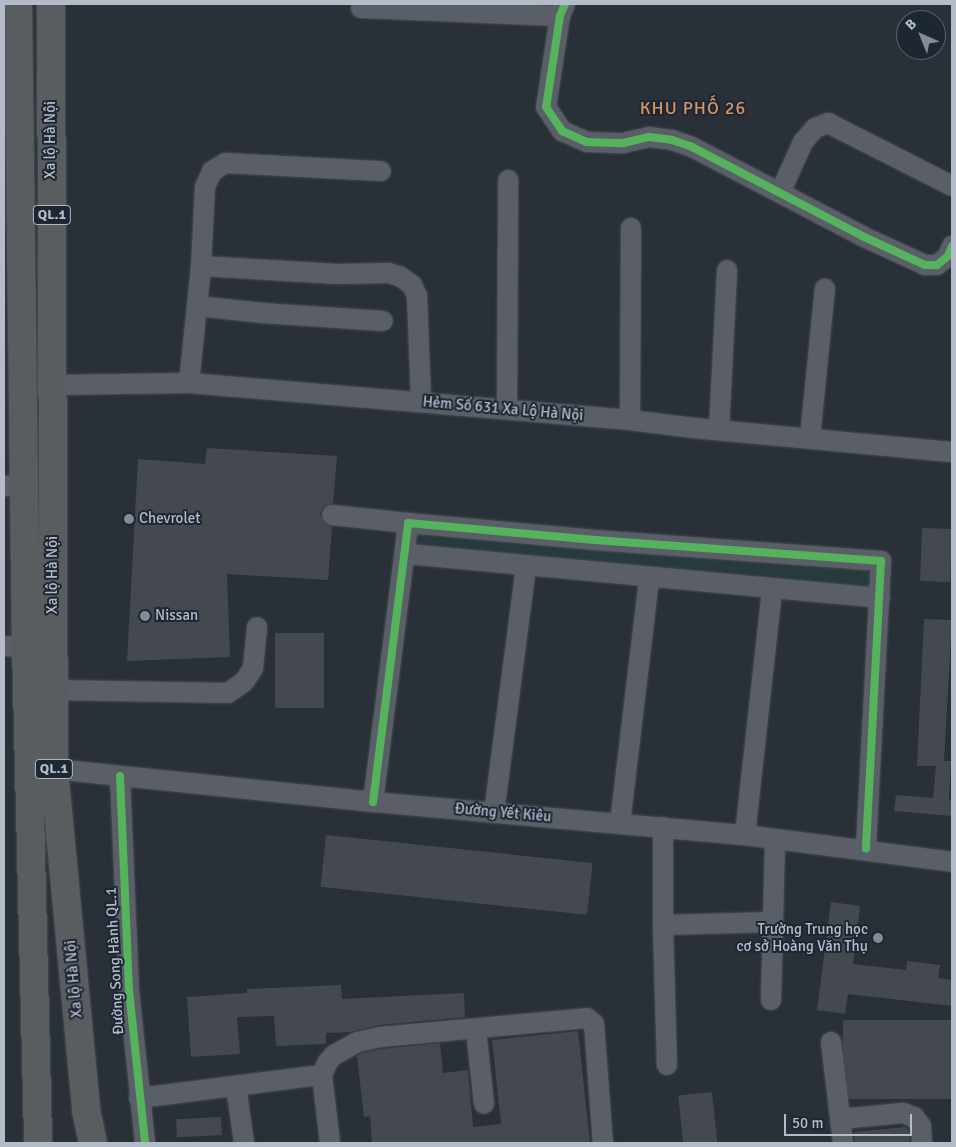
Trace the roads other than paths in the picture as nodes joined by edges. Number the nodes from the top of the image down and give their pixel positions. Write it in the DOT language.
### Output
graph roads {
  1 [pos="18,4"];
  2 [pos="51,4"];
  3 [pos="361,8"];
  4 [pos="562,10"];
  5 [pos="381,171"];
  6 [pos="508,180"];
  7 [pos="952,186"];
  8 [pos="780,193"];
  9 [pos="12,220"];
  10 [pos="631,228"];
  11 [pos="952,246"];
  12 [pos="201,266"];
  13 [pos="727,270"];
  14 [pos="824,289"];
  15 [pos="197,306"];
  16 [pos="383,321"];
  17 [pos="189,383"];
  18 [pos="52,385"];
  19 [pos="421,402"];
  20 [pos="507,409"];
  21 [pos="630,420"];
  22 [pos="719,430"];
  23 [pos="810,438"];
  24 [pos="952,452"];
  25 [pos="14,485"];
  26 [pos="332,515"];
  27 [pos="408,523"];
  28 [pos="406,554"];
  29 [pos="526,566"];
  30 [pos="649,578"];
  31 [pos="772,590"];
  32 [pos="880,598"];
  33 [pos="257,627"];
  34 [pos="15,647"];
  35 [pos="54,690"];
  36 [pos="54,769"];
  37 [pos="120,776"];
  38 [pos="373,802"];
  39 [pos="494,813"];
  40 [pos="620,823"];
  41 [pos="663,827"];
  42 [pos="745,835"];
  43 [pos="775,839"];
  44 [pos="866,849"];
  45 [pos="952,862"];
  46 [pos="773,922"];
  47 [pos="662,925"];
  48 [pos="770,1000"];
  49 [pos="476,1030"];
  50 [pos="831,1042"];
  51 [pos="667,1065"];
  52 [pos="322,1075"];
  53 [pos="236,1086"];
  54 [pos="138,1098"];
  55 [pos="484,1104"];
  56 [pos="86,1110"];
  57 [pos="840,1119"];
  58 [pos="39,1139"];
  59 [pos="82,1143"];
  60 [pos="93,1143"];
  61 [pos="145,1143"];
  62 [pos="244,1143"];
  63 [pos="330,1143"];
  64 [pos="603,1143"];
  65 [pos="843,1143"];
  66 [pos="922,1143"];
  1 -- 9 [label="highway, Xa lộ Hà Nội / QL.1"];
  2 -- 18 [label="highway, Xa lộ Hà Nội / QL.1"];
  3 -- 4 [label="street"];
  4 -- 8 [label="street"];
  5 -- 12 [label="street"];
  6 -- 20 [label="street"];
  7 -- 8 [label="street"];
  8 -- 11 [label="street"];
  9 -- 25 [label="highway, Xa lộ Hà Nội / QL.1"];
  10 -- 21 [label="street"];
  12 -- 15 [label="street"];
  12 -- 19 [label="street"];
  13 -- 22 [label="street"];
  14 -- 23 [label="street"];
  15 -- 16 [label="street"];
  15 -- 17 [label="street"];
  17 -- 18 [label="street, Hẻm Số 631 Xa Lộ Hà Nội"];
  17 -- 19 [label="street, Hẻm Số 631 Xa Lộ Hà Nội"];
  18 -- 35 [label="highway, Xa lộ Hà Nội / QL.1"];
  19 -- 20 [label="street, Hẻm Số 631 Xa Lộ Hà Nội"];
  20 -- 21 [label="street, Hẻm Số 631 Xa Lộ Hà Nội"];
  21 -- 22 [label="street, Hẻm Số 631 Xa Lộ Hà Nội"];
  22 -- 23 [label="street, Hẻm Số 631 Xa Lộ Hà Nội"];
  23 -- 24 [label="street, Hẻm Số 631 Xa Lộ Hà Nội"];
  25 -- 34 [label="highway, Xa lộ Hà Nội / QL.1"];
  26 -- 27 [label="street"];
  27 -- 28 [label="street"];
  27 -- 32 [label="street"];
  28 -- 29 [label="street"];
  28 -- 38 [label="street"];
  29 -- 30 [label="street"];
  29 -- 39 [label="street"];
  30 -- 31 [label="street"];
  30 -- 40 [label="street"];
  31 -- 32 [label="street"];
  31 -- 42 [label="street"];
  32 -- 44 [label="street"];
  33 -- 35 [label="street"];
  34 -- 58 [label="highway, Xa lộ Hà Nội / QL.1"];
  35 -- 36 [label="highway, Xa lộ Hà Nội / QL.1"];
  36 -- 37 [label="street, Đường Yết Kiêu"];
  36 -- 56 [label="highway, Xa lộ Hà Nội / QL.1"];
  37 -- 38 [label="street, Đường Yết Kiêu"];
  37 -- 54 [label="street, Đường Song Hành QL.1"];
  38 -- 39 [label="street, Đường Yết Kiêu"];
  39 -- 40 [label="street, Đường Yết Kiêu"];
  40 -- 41 [label="street, Đường Yết Kiêu"];
  41 -- 42 [label="street, Đường Yết Kiêu"];
  41 -- 47 [label="street"];
  42 -- 43 [label="street, Đường Yết Kiêu"];
  43 -- 44 [label="street, Đường Yết Kiêu"];
  43 -- 46 [label="street"];
  44 -- 45 [label="street, Đường Yết Kiêu"];
  46 -- 47 [label="street"];
  46 -- 48 [label="street"];
  47 -- 51 [label="street"];
  49 -- 52 [label="street"];
  49 -- 55 [label="street"];
  49 -- 64 [label="street"];
  50 -- 57 [label="street"];
  52 -- 53 [label="street"];
  52 -- 63 [label="street"];
  53 -- 54 [label="street"];
  53 -- 62 [label="street"];
  54 -- 61 [label="street, Đường Song Hành QL.1"];
  56 -- 59 [label="highway, QL.1"];
  56 -- 60 [label="highway, Xa lộ Hà Nội / QL.1"];
  57 -- 65 [label="street"];
  57 -- 66 [label="street"];
}
